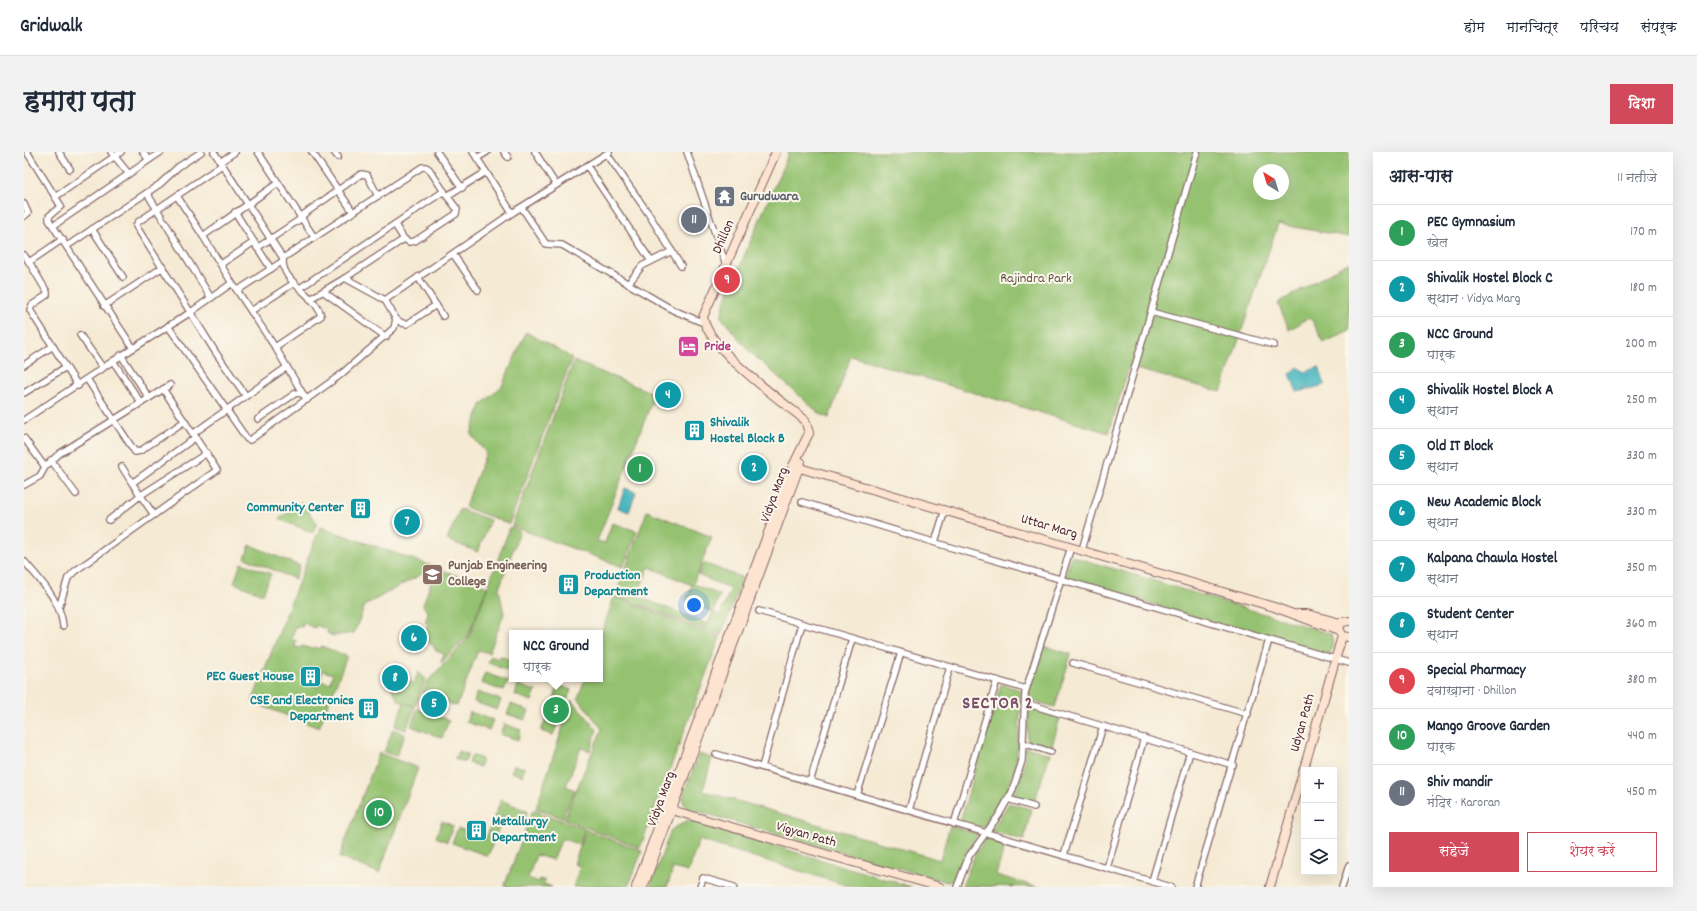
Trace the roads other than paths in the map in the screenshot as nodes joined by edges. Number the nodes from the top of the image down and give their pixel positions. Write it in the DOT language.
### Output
graph roads {
  1 [pos="27,152"];
  2 [pos="59,152"];
  3 [pos="121,152"];
  4 [pos="143,152"];
  5 [pos="162,152"];
  6 [pos="201,152"];
  7 [pos="214,152"];
  8 [pos="235,152"];
  9 [pos="258,152"];
  10 [pos="312,152"];
  11 [pos="437,152"];
  12 [pos="473,152"];
  13 [pos="487,152"];
  14 [pos="535,152"];
  15 [pos="687,152"];
  16 [pos="776,152"];
  17 [pos="1197,152"];
  18 [pos="608,153"];
  19 [pos="113,154"];
  20 [pos="477,158"];
  21 [pos="149,160"];
  22 [pos="221,163"];
  23 [pos="587,166"];
  24 [pos="70,170"];
  25 [pos="486,172"];
  26 [pos="129,174"];
  27 [pos="278,183"];
  28 [pos="556,185"];
  29 [pos="462,188"];
  30 [pos="337,191"];
  31 [pos="147,193"];
  32 [pos="446,194"];
  33 [pos="177,196"];
  34 [pos="378,196"];
  35 [pos="55,197"];
  36 [pos="24,204"];
  37 [pos="248,204"];
  38 [pos="522,208"];
  39 [pos="157,209"];
  40 [pos="235,212"];
  41 [pos="353,212"];
  42 [pos="512,213"];
  43 [pos="24,216"];
  44 [pos="301,218"];
  45 [pos="395,225"];
  46 [pos="53,226"];
  47 [pos="92,229"];
  48 [pos="203,236"];
  49 [pos="314,237"];
  50 [pos="270,238"];
  51 [pos="404,238"];
  52 [pos="63,240"];
  53 [pos="254,242"];
  54 [pos="67,246"];
  55 [pos="257,248"];
  56 [pos="672,251"];
  57 [pos="453,254"];
  58 [pos="24,256"];
  59 [pos="283,260"];
  60 [pos="651,261"];
  61 [pos="28,262"];
  62 [pos="221,264"];
  63 [pos="726,265"];
  64 [pos="681,266"];
  65 [pos="163,267"];
  66 [pos="271,269"];
  67 [pos="123,277"];
  68 [pos="418,277"];
  69 [pos="345,278"];
  70 [pos="232,283"];
  71 [pos="294,283"];
  72 [pos="628,284"];
  73 [pos="300,288"];
  74 [pos="238,290"];
  75 [pos="478,290"];
  76 [pos="324,292"];
  77 [pos="211,298"];
  78 [pos="310,299"];
  79 [pos="385,300"];
  80 [pos="436,305"];
  81 [pos="104,306"];
  82 [pos="191,312"];
  83 [pos="251,312"];
  84 [pos="1151,312"];
  85 [pos="443,316"];
  86 [pos="396,319"];
  87 [pos="704,323"];
  88 [pos="168,326"];
  89 [pos="80,335"];
  90 [pos="386,337"];
  91 [pos="1274,345"];
  92 [pos="53,346"];
  93 [pos="133,348"];
  94 [pos="275,348"];
  95 [pos="121,356"];
  96 [pos="113,360"];
  97 [pos="24,366"];
  98 [pos="66,367"];
  99 [pos="288,367"];
  100 [pos="103,368"];
  101 [pos="87,379"];
  102 [pos="170,385"];
  103 [pos="78,386"];
  104 [pos="164,389"];
  105 [pos="24,392"];
  106 [pos="303,394"];
  107 [pos="246,396"];
  108 [pos="148,398"];
  109 [pos="307,400"];
  110 [pos="141,403"];
  111 [pos="227,409"];
  112 [pos="258,419"];
  113 [pos="24,420"];
  114 [pos="114,420"];
  115 [pos="185,421"];
  116 [pos="195,435"];
  117 [pos="24,438"];
  118 [pos="207,453"];
  119 [pos="51,460"];
  120 [pos="796,466"];
  121 [pos="45,467"];
  122 [pos="122,467"];
  123 [pos="132,483"];
  124 [pos="24,485"];
  125 [pos="76,494"];
  126 [pos="141,495"];
  127 [pos="802,502"];
  128 [pos="945,510"];
  129 [pos="154,515"];
  130 [pos="109,520"];
  131 [pos="935,542"];
  132 [pos="1071,547"];
  133 [pos="1082,550"];
  134 [pos="24,561"];
  135 [pos="1061,579"];
  136 [pos="59,608"];
  137 [pos="759,611"];
  138 [pos="1349,620"];
  139 [pos="802,624"];
  140 [pos="63,626"];
  141 [pos="1344,633"];
  142 [pos="852,639"];
  143 [pos="1269,640"];
  144 [pos="901,653"];
  145 [pos="1337,660"];
  146 [pos="1073,663"];
  147 [pos="1349,663"];
  148 [pos="950,667"];
  149 [pos="997,680"];
  150 [pos="1026,689"];
  151 [pos="1025,703"];
  152 [pos="1248,714"];
  153 [pos="1102,726"];
  154 [pos="1144,738"];
  155 [pos="1023,744"];
  156 [pos="1051,752"];
  157 [pos="1190,752"];
  158 [pos="716,754"];
  159 [pos="1233,764"];
  160 [pos="762,767"];
  161 [pos="1309,767"];
  162 [pos="810,782"];
  163 [pos="857,795"];
  164 [pos="1301,796"];
  165 [pos="1008,799"];
  166 [pos="1034,807"];
  167 [pos="669,809"];
  168 [pos="909,810"];
  169 [pos="954,824"];
  170 [pos="986,833"];
  171 [pos="1064,856"];
  172 [pos="1349,865"];
  173 [pos="1107,868"];
  174 [pos="1152,881"];
  175 [pos="636,887"];
  176 [pos="643,887"];
  177 [pos="700,887"];
  178 [pos="734,887"];
  179 [pos="940,887"];
  180 [pos="957,887"];
  181 [pos="1171,887"];
  182 [pos="1195,887"];
  183 [pos="1270,887"];
  184 [pos="1275,887"];
  185 [pos="1342,887"];
  1 -- 35 [label="street"];
  2 -- 24 [label="street"];
  3 -- 19 [label="street"];
  4 -- 21 [label="street"];
  5 -- 21 [label="street"];
  6 -- 31 [label="street"];
  7 -- 22 [label="street"];
  8 -- 22 [label="street"];
  9 -- 27 [label="street"];
  10 -- 30 [label="street"];
  11 -- 29 [label="street"];
  12 -- 20 [label="street"];
  13 -- 20 [label="street"];
  14 -- 28 [label="street"];
  15 -- 63 [label="street"];
  16 -- 63 [label="main road, Dhillon"];
  17 -- 84 [label="street"];
  18 -- 23 [label="street"];
  18 -- 56 [label="street"];
  19 -- 26 [label="street"];
  19 -- 35 [label="street"];
  20 -- 25 [label="street"];
  21 -- 26 [label="street"];
  22 -- 33 [label="street"];
  22 -- 37 [label="street"];
  23 -- 28 [label="street"];
  23 -- 60 [label="street"];
  25 -- 29 [label="street"];
  25 -- 42 [label="street"];
  26 -- 46 [label="street"];
  27 -- 37 [label="street"];
  27 -- 44 [label="street"];
  28 -- 38 [label="street"];
  29 -- 32 [label="street"];
  30 -- 34 [label="street"];
  30 -- 41 [label="street"];
  30 -- 44 [label="street"];
  31 -- 39 [label="street"];
  31 -- 47 [label="street"];
  32 -- 34 [label="street"];
  32 -- 45 [label="street"];
  32 -- 51 [label="street"];
  33 -- 39 [label="street"];
  33 -- 48 [label="street"];
  34 -- 41 [label="street"];
  35 -- 46 [label="street"];
  36 -- 43 [label="street"];
  37 -- 40 [label="street"];
  37 -- 50 [label="street"];
  38 -- 42 [label="street"];
  38 -- 72 [label="street"];
  39 -- 65 [label="street"];
  39 -- 77 [label="street"];
  40 -- 48 [label="street"];
  40 -- 53 [label="street"];
  41 -- 49 [label="street"];
  42 -- 57 [label="street"];
  44 -- 49 [label="street"];
  44 -- 50 [label="street"];
  45 -- 51 [label="street"];
  45 -- 73 [label="street"];
  46 -- 52 [label="street"];
  47 -- 54 [label="street"];
  47 -- 67 [label="street"];
  48 -- 62 [label="street"];
  49 -- 59 [label="street"];
  50 -- 55 [label="street"];
  50 -- 59 [label="street"];
  51 -- 69 [label="street"];
  52 -- 54 [label="street"];
  52 -- 61 [label="street"];
  53 -- 55 [label="street"];
  53 -- 62 [label="street"];
  54 -- 81 [label="street"];
  55 -- 66 [label="street"];
  56 -- 60 [label="street"];
  56 -- 64 [label="street"];
  57 -- 68 [label="street"];
  57 -- 75 [label="street"];
  58 -- 61 [label="street"];
  59 -- 66 [label="street"];
  59 -- 71 [label="street"];
  60 -- 72 [label="street"];
  61 -- 92 [label="street"];
  62 -- 70 [label="street"];
  63 -- 87 [label="main road, Dhillon"];
  65 -- 81 [label="street"];
  65 -- 82 [label="street"];
  66 -- 74 [label="street"];
  68 -- 79 [label="street"];
  68 -- 80 [label="street"];
  69 -- 76 [label="street"];
  69 -- 79 [label="street"];
  70 -- 74 [label="street"];
  70 -- 77 [label="street"];
  71 -- 73 [label="street"];
  71 -- 83 [label="street"];
  72 -- 87 [label="street"];
  73 -- 78 [label="street"];
  74 -- 83 [label="street"];
  76 -- 78 [label="street"];
  76 -- 90 [label="street"];
  77 -- 82 [label="street"];
  78 -- 94 [label="street"];
  79 -- 86 [label="street"];
  80 -- 85 [label="street"];
  80 -- 86 [label="street"];
  81 -- 93 [label="street"];
  82 -- 88 [label="street"];
  82 -- 107 [label="street"];
  83 -- 94 [label="street"];
  84 -- 91 [label="street"];
  84 -- 133 [label="street"];
  86 -- 90 [label="street"];
  87 -- 120 [label="main road, Vidya Marg"];
  88 -- 93 [label="street"];
  88 -- 111 [label="street"];
  89 -- 100 [label="street"];
  90 -- 109 [label="street"];
  92 -- 97 [label="street"];
  92 -- 98 [label="street"];
  93 -- 95 [label="street"];
  94 -- 99 [label="street"];
  95 -- 96 [label="street"];
  95 -- 108 [label="street"];
  96 -- 100 [label="street"];
  96 -- 110 [label="street"];
  98 -- 103 [label="street"];
  98 -- 105 [label="street"];
  99 -- 106 [label="street"];
  99 -- 107 [label="street"];
  100 -- 101 [label="street"];
  101 -- 103 [label="street"];
  101 -- 114 [label="street"];
  102 -- 104 [label="street"];
  103 -- 113 [label="street"];
  104 -- 108 [label="street"];
  104 -- 115 [label="street"];
  106 -- 109 [label="street"];
  106 -- 112 [label="street"];
  107 -- 111 [label="street"];
  108 -- 110 [label="street"];
  109 -- 111 [label="street"];
  110 -- 114 [label="street"];
  111 -- 116 [label="street"];
  114 -- 115 [label="street"];
  114 -- 119 [label="street"];
  115 -- 116 [label="street"];
  116 -- 118 [label="street"];
  116 -- 123 [label="street"];
  117 -- 121 [label="street"];
  118 -- 126 [label="street"];
  118 -- 129 [label="street"];
  119 -- 121 [label="street"];
  119 -- 125 [label="street"];
  120 -- 128 [label="main road, Uttar Marg"];
  120 -- 167 [label="main road, Vidya Marg"];
  121 -- 124 [label="street"];
  122 -- 123 [label="street"];
  123 -- 126 [label="street"];
  126 -- 129 [label="street"];
  126 -- 130 [label="street"];
  127 -- 131 [label="street"];
  128 -- 131 [label="street"];
  128 -- 132 [label="main road, Uttar Marg"];
  129 -- 136 [label="street"];
  131 -- 135 [label="street"];
  132 -- 133 [label="main road, Uttar Marg"];
  132 -- 135 [label="street"];
  133 -- 141 [label="main road, Uttar Marg"];
  134 -- 136 [label="street"];
  135 -- 143 [label="street"];
  135 -- 150 [label="street"];
  136 -- 140 [label="street"];
  137 -- 139 [label="street"];
  138 -- 141 [label="main road"];
  139 -- 142 [label="street"];
  139 -- 160 [label="street"];
  141 -- 145 [label="main road, Udyan Path"];
  142 -- 144 [label="street"];
  142 -- 162 [label="street"];
  143 -- 145 [label="street"];
  143 -- 152 [label="street"];
  144 -- 148 [label="street"];
  144 -- 163 [label="street"];
  145 -- 147 [label="street"];
  145 -- 161 [label="main road, Udyan Path"];
  145 -- 183 [label="main road, Udyan Path"];
  146 -- 152 [label="street"];
  148 -- 149 [label="street"];
  148 -- 168 [label="street"];
  149 -- 150 [label="street"];
  149 -- 169 [label="street"];
  150 -- 151 [label="street"];
  151 -- 153 [label="street"];
  151 -- 155 [label="street"];
  152 -- 159 [label="street"];
  153 -- 154 [label="street"];
  153 -- 171 [label="street"];
  154 -- 157 [label="street"];
  154 -- 173 [label="street"];
  155 -- 156 [label="street"];
  155 -- 165 [label="street"];
  157 -- 159 [label="street"];
  157 -- 174 [label="street"];
  158 -- 160 [label="street"];
  159 -- 182 [label="street"];
  160 -- 162 [label="street"];
  162 -- 163 [label="street"];
  163 -- 168 [label="street"];
  164 -- 184 [label="main road"];
  165 -- 166 [label="street"];
  165 -- 170 [label="street"];
  167 -- 175 [label="main road, Vidya Marg"];
  167 -- 176 [label="main road, Vidya Marg"];
  167 -- 179 [label="main road, Vigyan Path"];
  168 -- 169 [label="street"];
  169 -- 170 [label="street"];
  170 -- 171 [label="street"];
  170 -- 180 [label="street"];
  171 -- 173 [label="street"];
  172 -- 185 [label="street"];
  173 -- 174 [label="street"];
  174 -- 181 [label="street"];
  177 -- 178 [label="street"];
}
